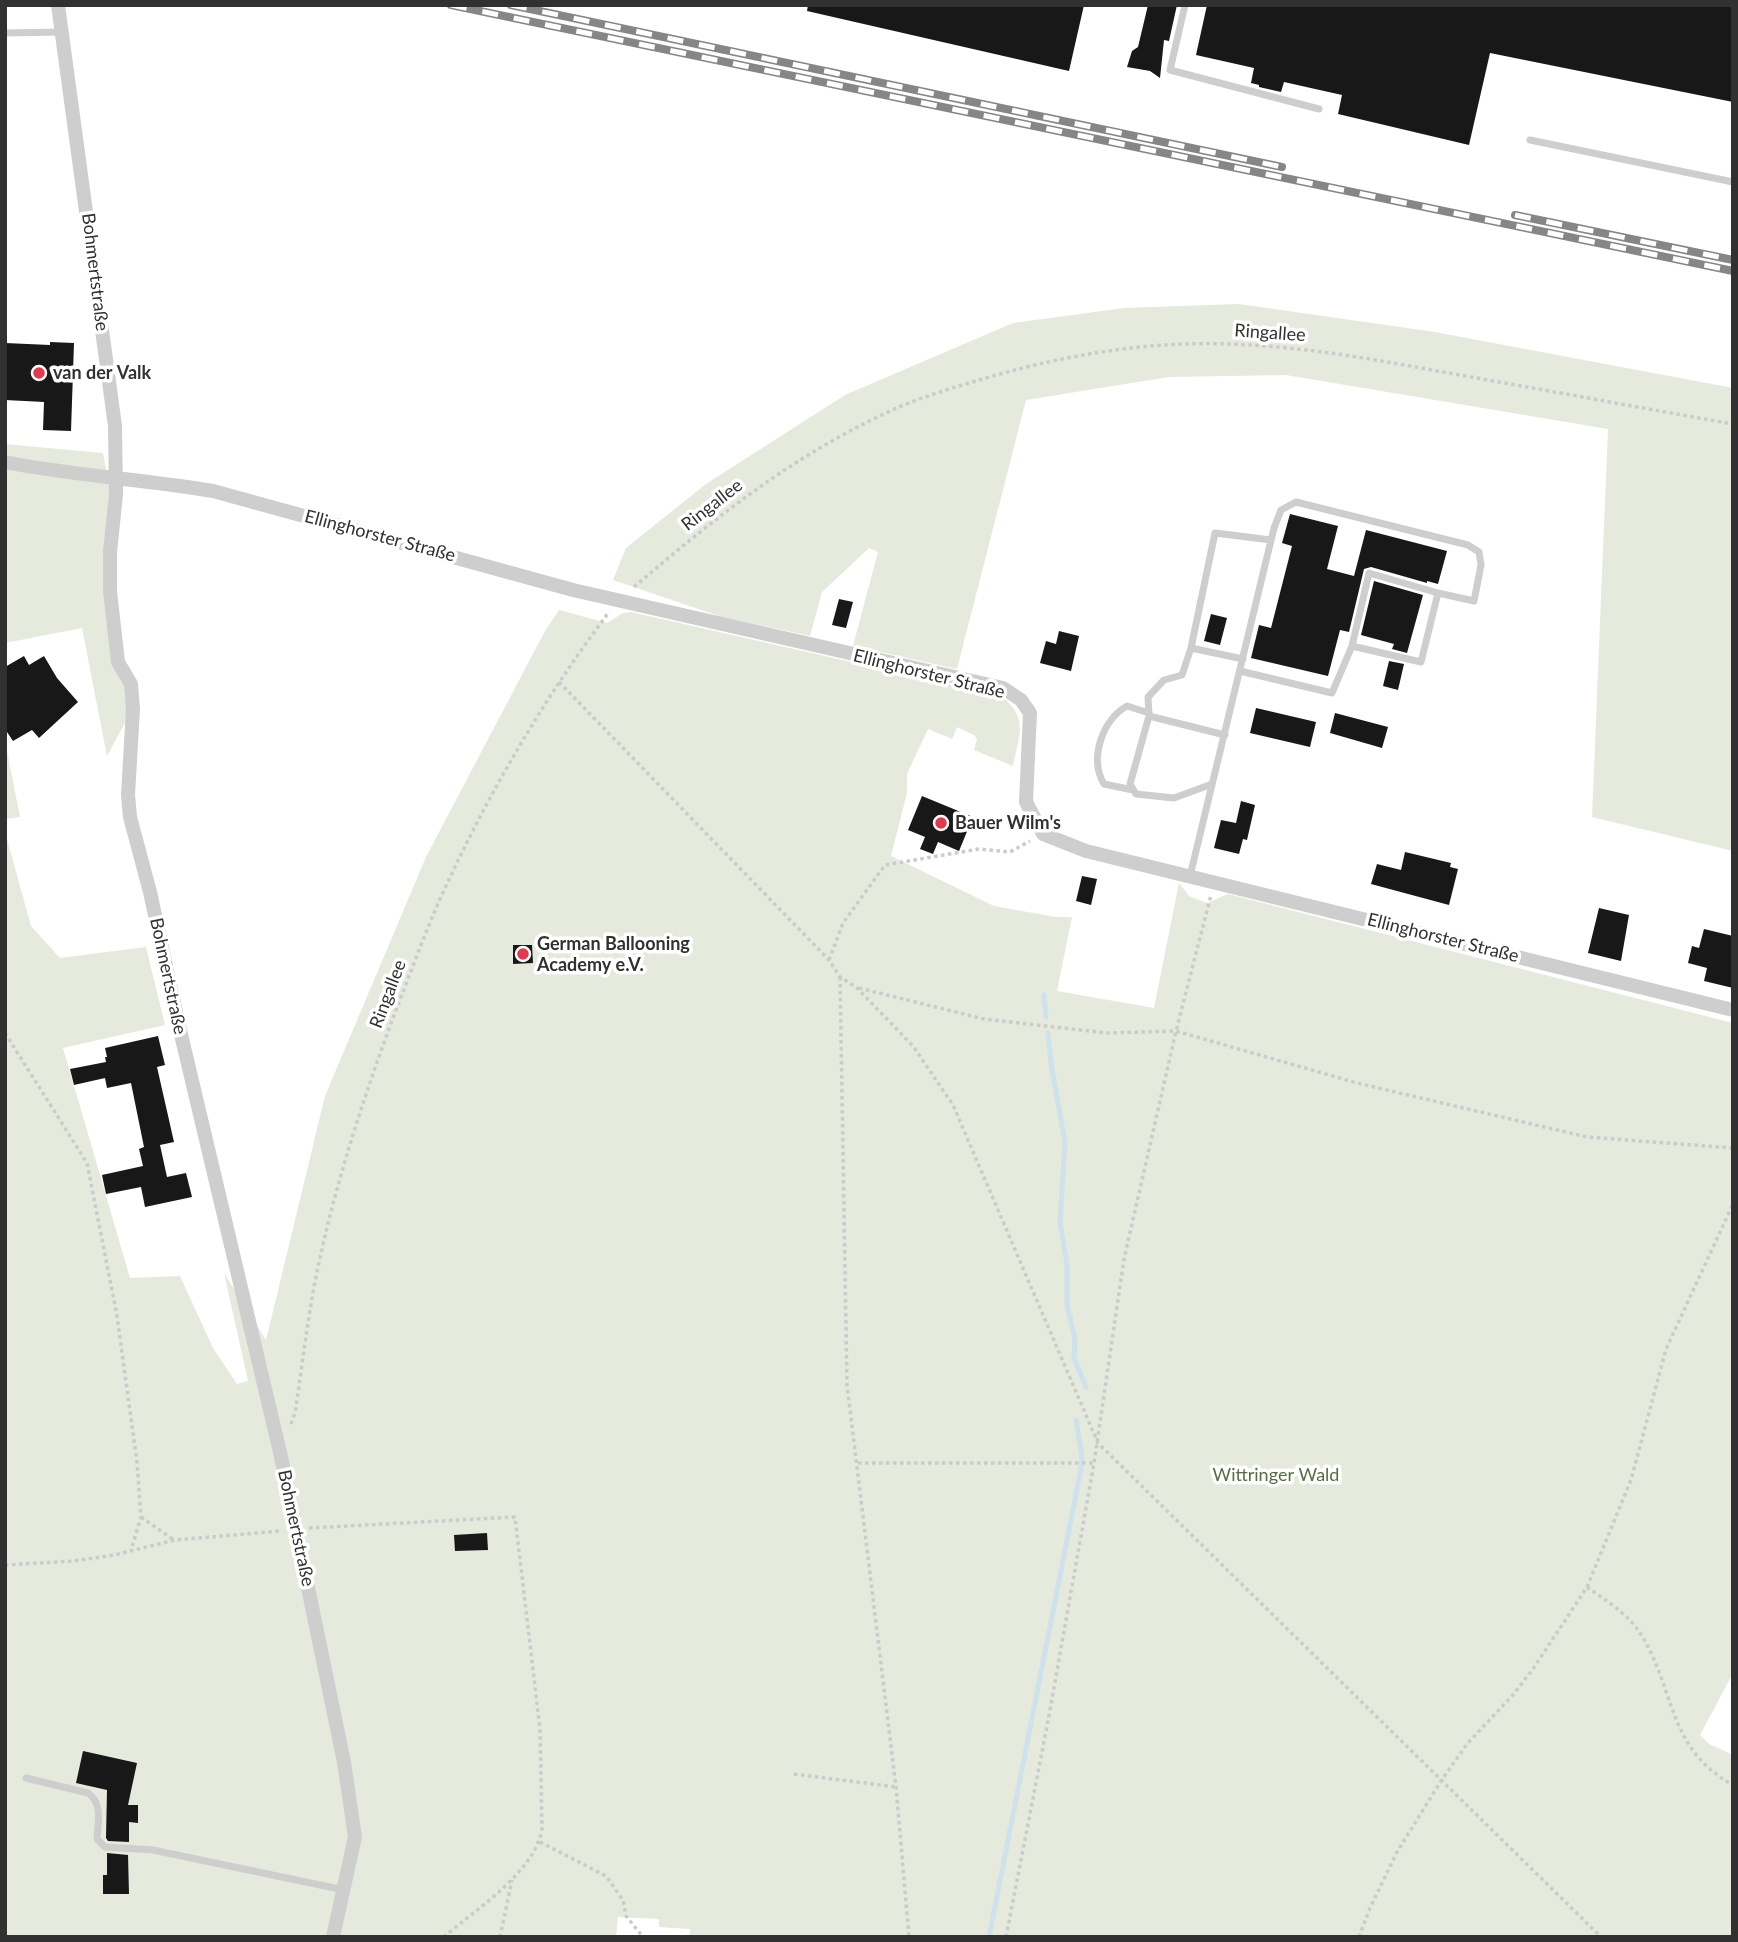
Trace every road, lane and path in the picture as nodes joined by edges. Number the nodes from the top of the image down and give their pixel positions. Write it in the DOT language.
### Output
graph roads {
  1 [pos="58,5"];
  2 [pos="1185,5"];
  3 [pos="62,32"];
  4 [pos="5,33"];
  5 [pos="1319,109"];
  6 [pos="1530,140"];
  7 [pos="1733,182"];
  8 [pos="1733,424"];
  9 [pos="5,462"];
  10 [pos="116,478"];
  11 [pos="1271,540"];
  12 [pos="1438,593"];
  13 [pos="618,600"];
  14 [pos="1352,646"];
  15 [pos="1191,648"];
  16 [pos="1243,659"];
  17 [pos="1240,671"];
  18 [pos="559,682"];
  19 [pos="1149,714"];
  20 [pos="1224,735"];
  21 [pos="1212,784"];
  22 [pos="1133,790"];
  23 [pos="1042,834"];
  24 [pos="1190,876"];
  25 [pos="1215,882"];
  26 [pos="830,960"];
  27 [pos="840,977"];
  28 [pos="857,988"];
  29 [pos="1733,1010"];
  30 [pos="1175,1031"];
  31 [pos="5,1033"];
  32 [pos="1733,1148"];
  33 [pos="1733,1204"];
  34 [pos="290,1426"];
  35 [pos="1098,1443"];
  36 [pos="857,1463"];
  37 [pos="1094,1463"];
  38 [pos="141,1517"];
  39 [pos="297,1529"];
  40 [pos="175,1540"];
  41 [pos="131,1550"];
  42 [pos="5,1565"];
  43 [pos="1587,1587"];
  44 [pos="794,1774"];
  45 [pos="26,1778"];
  46 [pos="1441,1781"];
  47 [pos="1733,1785"];
  48 [pos="896,1787"];
  49 [pos="540,1842"];
  50 [pos="513,1878"];
  51 [pos="344,1890"];
  52 [pos="333,1937"];
  53 [pos="444,1937"];
  54 [pos="500,1937"];
  55 [pos="643,1937"];
  56 [pos="909,1937"];
  57 [pos="1006,1937"];
  58 [pos="1359,1937"];
  59 [pos="1601,1937"];
  1 -- 3 [label="street, Bohmertstraße"];
  2 -- 5 [label="lane"];
  3 -- 4 [label="lane"];
  3 -- 10 [label="street, Bohmertstraße"];
  6 -- 7 [label="lane"];
  8 -- 13 [label="path, Ringallee"];
  9 -- 10 [label="street, Ellinghorster Straße"];
  10 -- 13 [label="street, Ellinghorster Straße"];
  10 -- 39 [label="street, Bohmertstraße"];
  11 -- 12 [label="lane"];
  11 -- 15 [label="lane"];
  11 -- 16 [label="lane"];
  12 -- 14 [label="lane"];
  12 -- 14 [label="lane"];
  13 -- 18 [label="path, Ringallee"];
  13 -- 23 [label="street, Ellinghorster Straße"];
  14 -- 17 [label="lane"];
  15 -- 16 [label="lane"];
  15 -- 19 [label="lane"];
  16 -- 17 [label="lane"];
  17 -- 20 [label="lane"];
  18 -- 26 [label="path"];
  18 -- 34 [label="path, Ringallee"];
  19 -- 20 [label="lane"];
  19 -- 22 [label="lane"];
  19 -- 22 [label="lane"];
  20 -- 21 [label="lane"];
  21 -- 22 [label="lane"];
  21 -- 24 [label="lane"];
  23 -- 24 [label="street, Ellinghorster Straße"];
  23 -- 26 [label="path"];
  24 -- 25 [label="street, Ellinghorster Straße"];
  25 -- 29 [label="street, Ellinghorster Straße"];
  25 -- 30 [label="path"];
  26 -- 27 [label="path"];
  27 -- 28 [label="path"];
  27 -- 36 [label="path"];
  28 -- 30 [label="path"];
  28 -- 35 [label="path"];
  30 -- 32 [label="path"];
  30 -- 35 [label="path"];
  31 -- 38 [label="path"];
  33 -- 43 [label="path"];
  35 -- 37 [label="path"];
  35 -- 46 [label="path"];
  36 -- 37 [label="path"];
  36 -- 48 [label="path"];
  37 -- 57 [label="path"];
  38 -- 40 [label="path"];
  38 -- 41 [label="path"];
  39 -- 40 [label="path"];
  39 -- 49 [label="path"];
  39 -- 51 [label="street, Bohmertstraße"];
  40 -- 41 [label="path"];
  41 -- 42 [label="path"];
  43 -- 46 [label="path"];
  43 -- 47 [label="path"];
  44 -- 48 [label="path"];
  45 -- 51 [label="lane"];
  46 -- 58 [label="path"];
  46 -- 59 [label="path"];
  48 -- 56 [label="path"];
  49 -- 50 [label="path"];
  49 -- 55 [label="path"];
  50 -- 53 [label="path"];
  50 -- 54 [label="path"];
  51 -- 52 [label="street, Bohmertstraße"];
}
